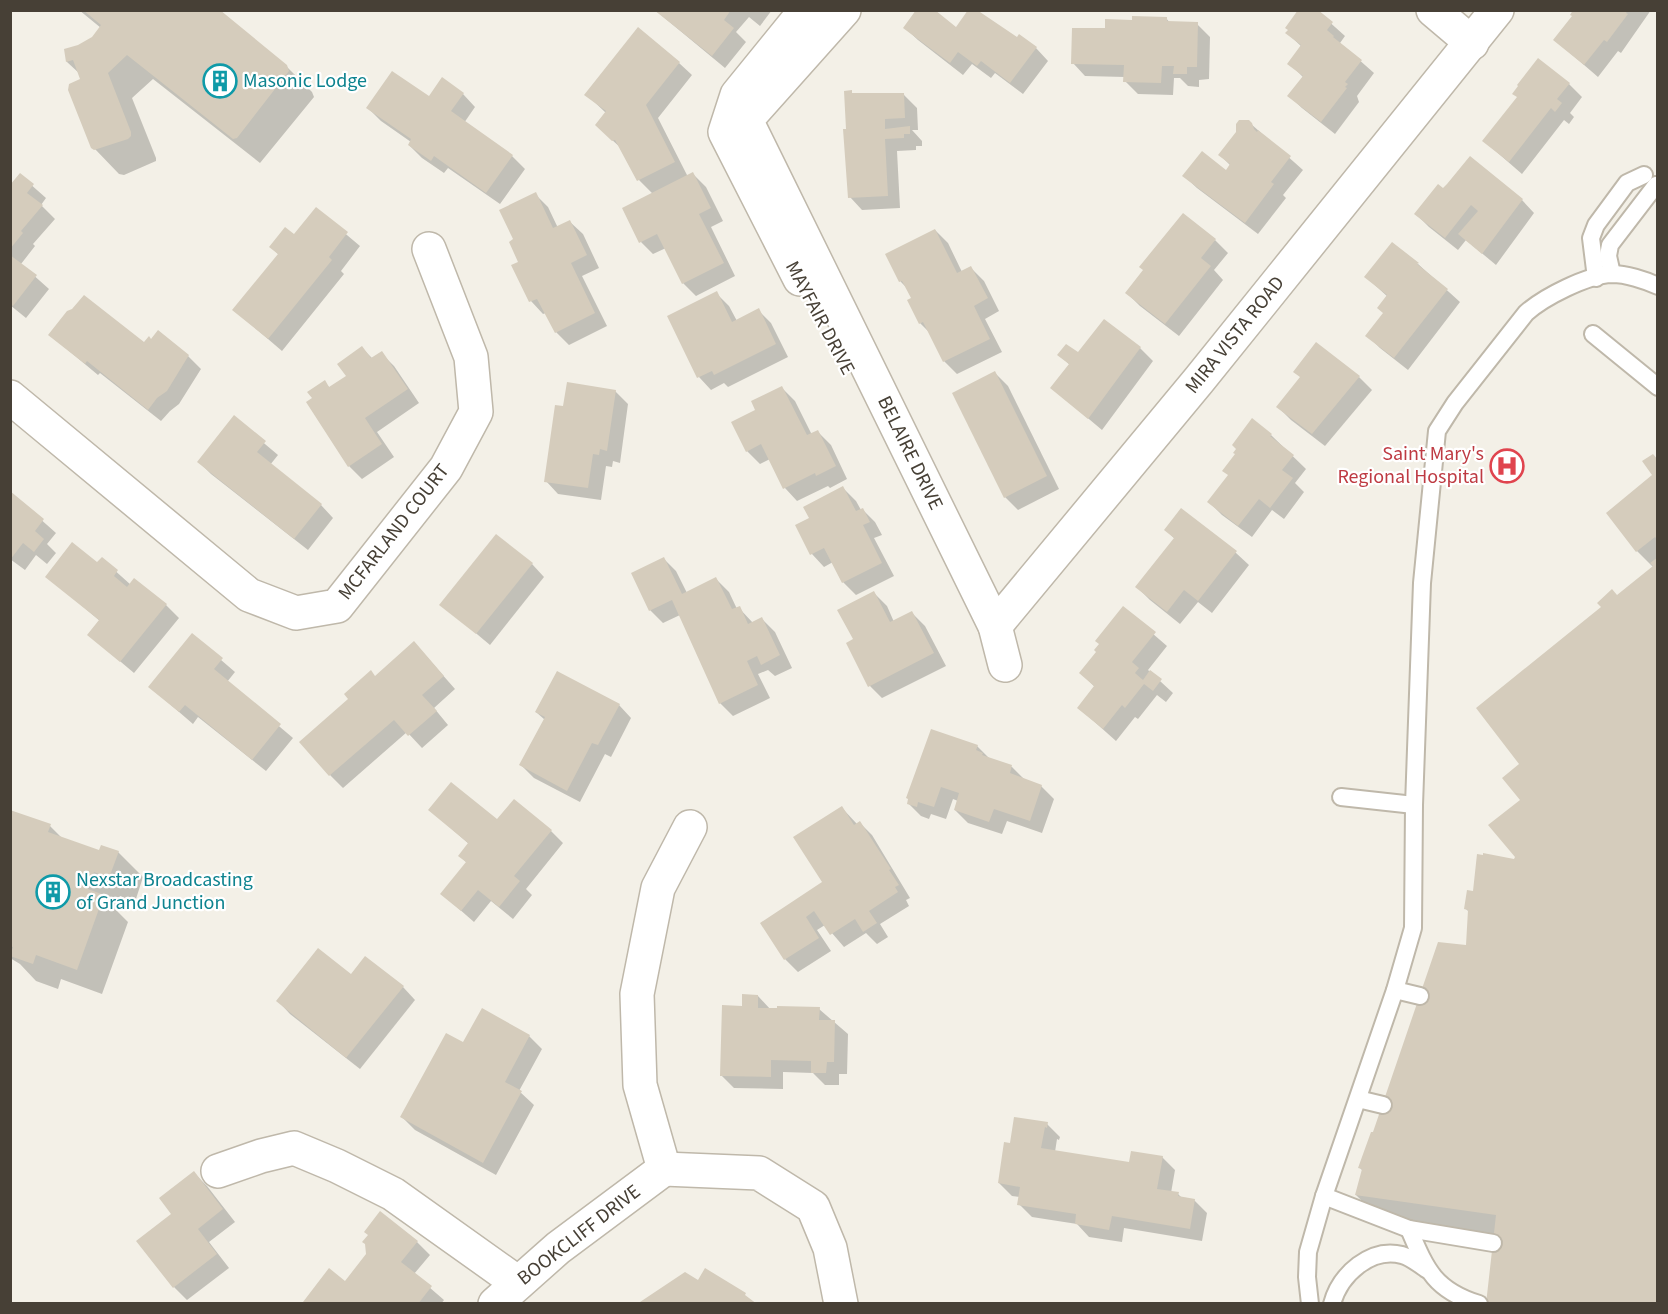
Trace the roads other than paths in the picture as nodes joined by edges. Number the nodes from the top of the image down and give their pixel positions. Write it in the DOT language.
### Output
graph roads {
  1 [pos="806,10"];
  2 [pos="844,10"];
  3 [pos="1433,10"];
  4 [pos="1497,10"];
  5 [pos="1472,43"];
  6 [pos="1650,180"];
  7 [pos="429,249"];
  8 [pos="1604,276"];
  9 [pos="1658,286"];
  10 [pos="1593,334"];
  11 [pos="1658,387"];
  12 [pos="10,397"];
  13 [pos="995,626"];
  14 [pos="1005,665"];
  15 [pos="1341,797"];
  16 [pos="1414,805"];
  17 [pos="690,827"];
  18 [pos="1395,990"];
  19 [pos="1420,996"];
  20 [pos="1358,1099"];
  21 [pos="1383,1105"];
  22 [pos="664,1169"];
  23 [pos="218,1171"];
  24 [pos="1324,1196"];
  25 [pos="1409,1229"];
  26 [pos="1493,1242"];
  27 [pos="1426,1269"];
  28 [pos="507,1293"];
  29 [pos="841,1304"];
  30 [pos="1310,1304"];
  31 [pos="1332,1304"];
  32 [pos="1479,1304"];
  1 -- 13 [label="street, MAYFAIR DRIVE"];
  2 -- 13 [label="street, BELAIRE DRIVE"];
  3 -- 5 [label="street"];
  4 -- 5 [label="street, MIRA VISTA ROAD"];
  5 -- 13 [label="street, MIRA VISTA ROAD"];
  6 -- 8 [label="lane"];
  6 -- 8 [label="lane"];
  7 -- 12 [label="street, MCFARLAND COURT"];
  8 -- 9 [label="lane"];
  8 -- 16 [label="lane"];
  10 -- 11 [label="lane"];
  13 -- 14 [label="street"];
  15 -- 16 [label="lane"];
  16 -- 18 [label="lane"];
  17 -- 22 [label="street"];
  18 -- 19 [label="lane"];
  18 -- 20 [label="lane"];
  20 -- 21 [label="lane"];
  20 -- 24 [label="lane"];
  22 -- 28 [label="street, BOOKCLIFF DRIVE"];
  22 -- 29 [label="street"];
  23 -- 28 [label="street"];
  24 -- 25 [label="lane"];
  24 -- 30 [label="lane"];
  25 -- 26 [label="lane"];
  25 -- 27 [label="lane"];
  27 -- 31 [label="lane"];
  27 -- 32 [label="lane"];
}
